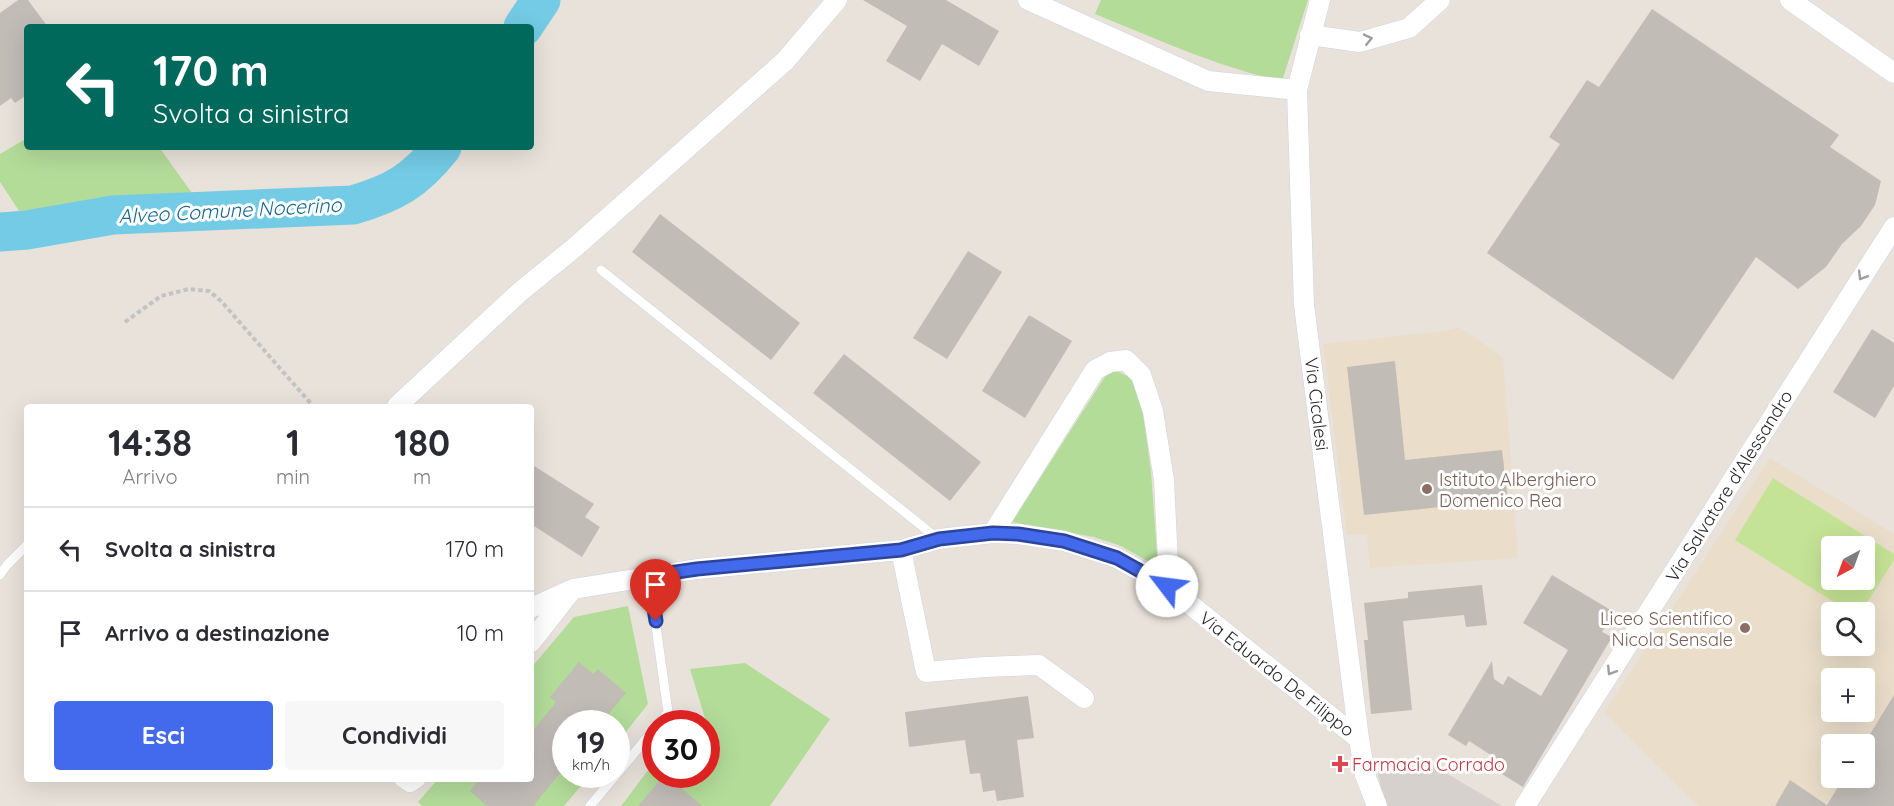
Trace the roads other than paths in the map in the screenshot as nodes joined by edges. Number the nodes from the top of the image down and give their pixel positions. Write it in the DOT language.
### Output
graph roads {
  1 [pos="837,0"];
  2 [pos="1028,0"];
  3 [pos="1320,0"];
  4 [pos="1440,0"];
  5 [pos="1790,0"];
  6 [pos="1310,35"];
  7 [pos="1894,73"];
  8 [pos="1297,90"];
  9 [pos="1892,238"];
  10 [pos="601,270"];
  11 [pos="399,404"];
  12 [pos="993,533"];
  13 [pos="939,539"];
  14 [pos="24,548"];
  15 [pos="901,550"];
  16 [pos="0,575"];
  17 [pos="649,576"];
  18 [pos="1167,586"];
  19 [pos="573,589"];
  20 [pos="534,607"];
  21 [pos="534,638"];
  22 [pos="1084,698"];
  23 [pos="668,710"];
  24 [pos="1359,739"];
  25 [pos="642,744"];
  26 [pos="590,806"];
  27 [pos="1377,806"];
  28 [pos="1525,806"];
  1 -- 11 [label="street"];
  2 -- 8 [label="street"];
  3 -- 6 [label="street, Via Cicalesi"];
  6 -- 4 [label="street, one-way"];
  5 -- 7 [label="street"];
  6 -- 8 [label="street, Via Cicalesi"];
  8 -- 24 [label="street, Via Cicalesi"];
  9 -- 28 [label="street, Via Salvatore d'Alessandro, one-way"];
  10 -- 13 [label="lane"];
  12 -- 13 [label="street, Via Eduardo De Filippo"];
  12 -- 18 [label="street, Via Eduardo De Filippo"];
  12 -- 18 [label="street"];
  13 -- 15 [label="street, Via Eduardo De Filippo"];
  14 -- 16 [label="lane"];
  15 -- 17 [label="street, Via Eduardo De Filippo"];
  15 -- 22 [label="street"];
  17 -- 19 [label="street, Via Eduardo De Filippo"];
  17 -- 23 [label="lane"];
  18 -- 24 [label="street, Via Eduardo De Filippo"];
  19 -- 20 [label="street, Via Eduardo De Filippo"];
  19 -- 21 [label="street"];
  24 -- 27 [label="street, Via Cicalesi"];
  25 -- 26 [label="lane"];
}
